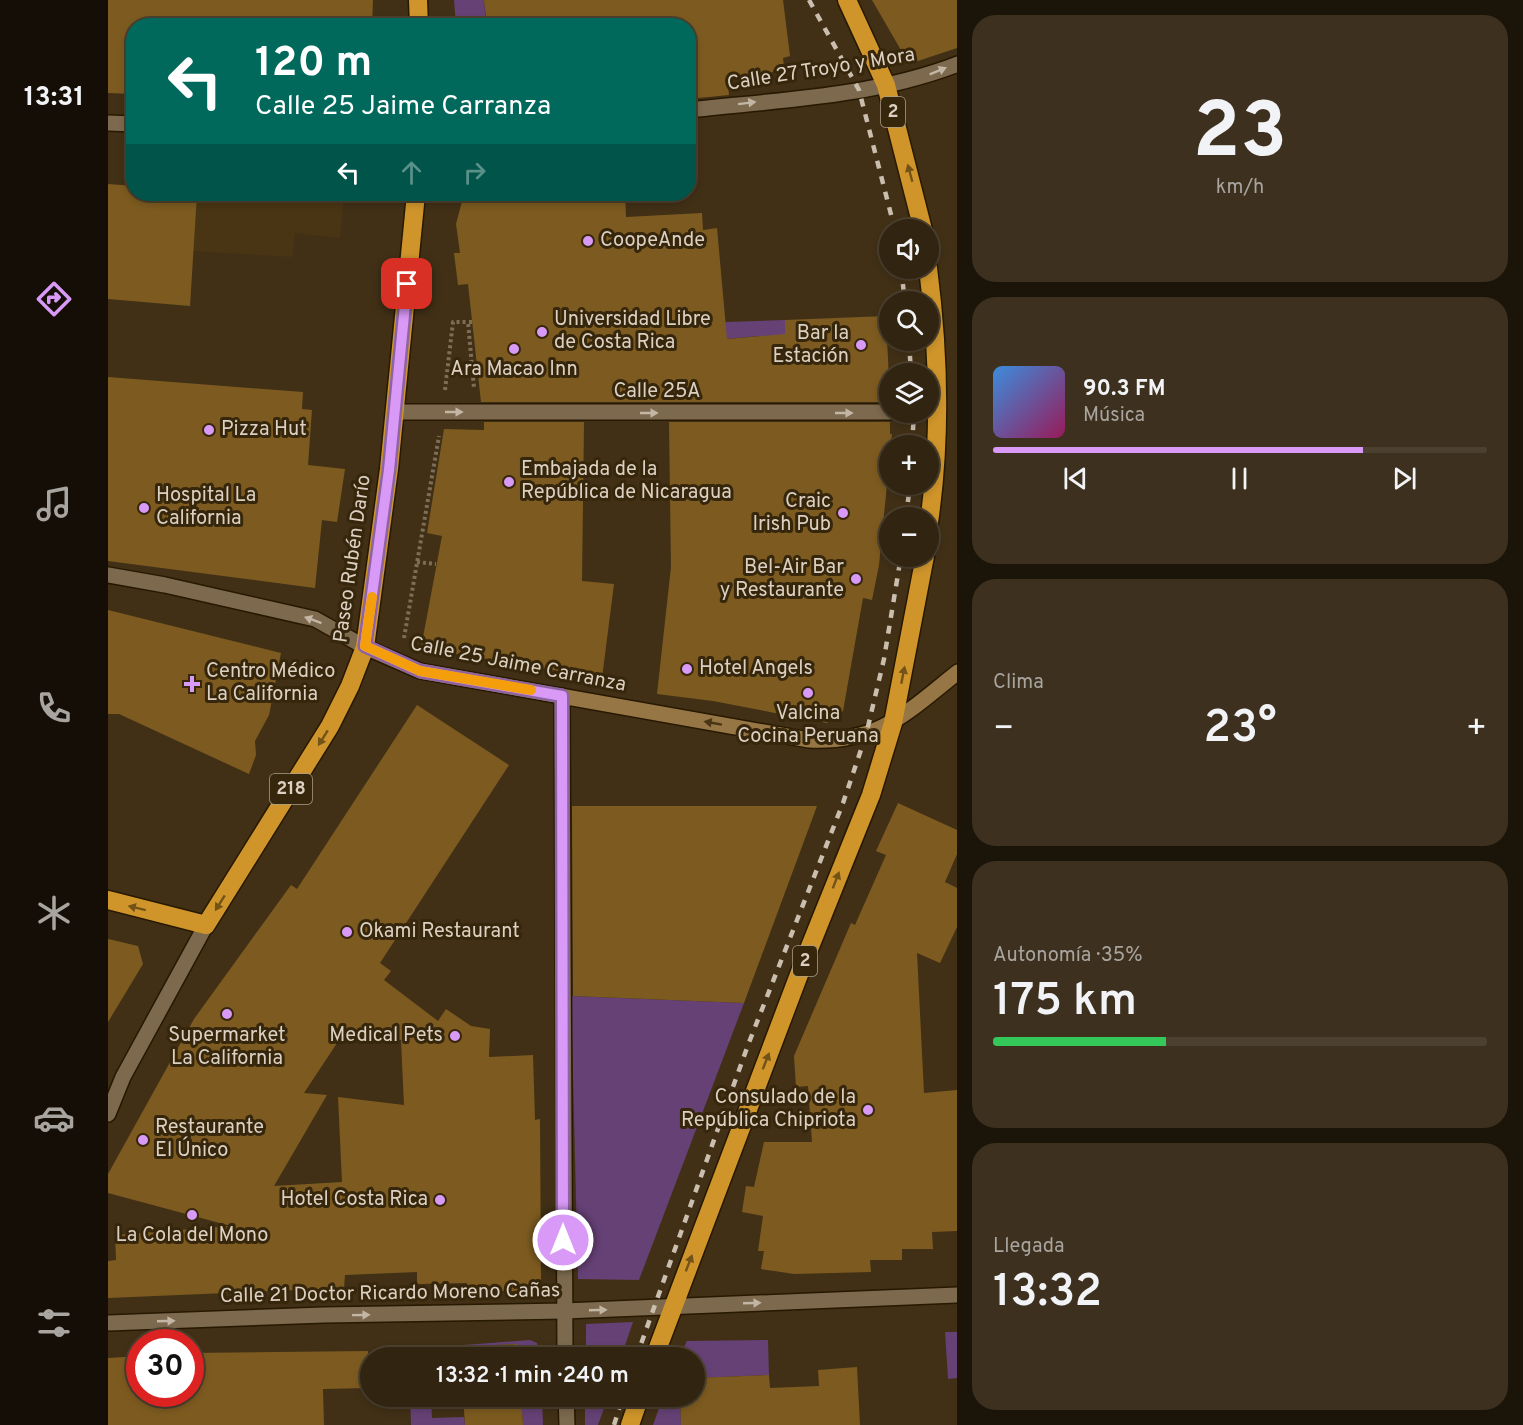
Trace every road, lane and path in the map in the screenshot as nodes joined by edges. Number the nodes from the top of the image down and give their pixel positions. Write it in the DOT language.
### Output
graph roads {
  1 [pos="418,0"];
  2 [pos="847,0"];
  3 [pos="419,18"];
  4 [pos="957,64"];
  5 [pos="886,85"];
  6 [pos="696,109"];
  7 [pos="108,123"];
  8 [pos="126,124"];
  9 [pos="415,201"];
  10 [pos="920,219"];
  11 [pos="930,279"];
  12 [pos="930,363"];
  13 [pos="479,388"];
  14 [pos="395,412"];
  15 [pos="443,412"];
  16 [pos="879,412"];
  17 [pos="929,423"];
  18 [pos="931,507"];
  19 [pos="417,562"];
  20 [pos="436,564"];
  21 [pos="922,567"];
  22 [pos="108,575"];
  23 [pos="365,646"];
  24 [pos="399,664"];
  25 [pos="957,672"];
  26 [pos="562,696"];
  27 [pos="893,723"];
  28 [pos="108,900"];
  29 [pos="206,925"];
  30 [pos="108,1113"];
  31 [pos="957,1295"];
  32 [pos="672,1306"];
  33 [pos="564,1311"];
  34 [pos="108,1323"];
  35 [pos="565,1347"];
  36 [pos="658,1347"];
  37 [pos="566,1407"];
  38 [pos="636,1407"];
  39 [pos="567,1425"];
  40 [pos="630,1425"];
  1 -- 3 [label="highway"];
  2 -- 5 [label="highway, 2"];
  5 -- 4 [label="street, Calle 27 Troyo y Mora, one-way"];
  6 -- 5 [label="street, Calle 27 Troyo y Mora, one-way"];
  10 -- 5 [label="highway, 2, one-way"];
  7 -- 8 [label="street"];
  9 -- 14 [label="highway, Paseo Rubén Darío / 218"];
  11 -- 12 [label="highway"];
  13 -- 15 [label="path"];
  14 -- 15 [label="street, Calle 25A"];
  14 -- 23 [label="highway, Paseo Rubén Darío / 218"];
  15 -- 16 [label="street, Calle 25A, one-way"];
  15 -- 19 [label="path"];
  17 -- 18 [label="highway"];
  19 -- 20 [label="path"];
  19 -- 24 [label="path"];
  27 -- 21 [label="highway, 2, one-way"];
  23 -- 22 [label="street, Calle 25 Jaime Carranza, one-way"];
  23 -- 24 [label="main road, Calle 25 Jaime Carranza"];
  23 -- 29 [label="highway, Paseo Rubén Darío / 218, one-way"];
  24 -- 26 [label="main road, Calle 25 Jaime Carranza"];
  25 -- 27 [label="main road"];
  27 -- 26 [label="main road, Calle 25 Jaime Carranza, one-way"];
  26 -- 33 [label="street"];
  32 -- 27 [label="highway, 2, one-way"];
  29 -- 28 [label="highway, one-way"];
  29 -- 30 [label="street"];
  32 -- 31 [label="street, Calle 21 Doctor Ricardo Moreno Cañas, one-way"];
  33 -- 32 [label="street, Calle 21 Doctor Ricardo Moreno Cañas, one-way"];
  32 -- 36 [label="highway, 2"];
  34 -- 33 [label="street, Calle 21 Doctor Ricardo Moreno Cañas, one-way"];
  33 -- 35 [label="street"];
  37 -- 39 [label="street"];
  38 -- 40 [label="highway"];
}
